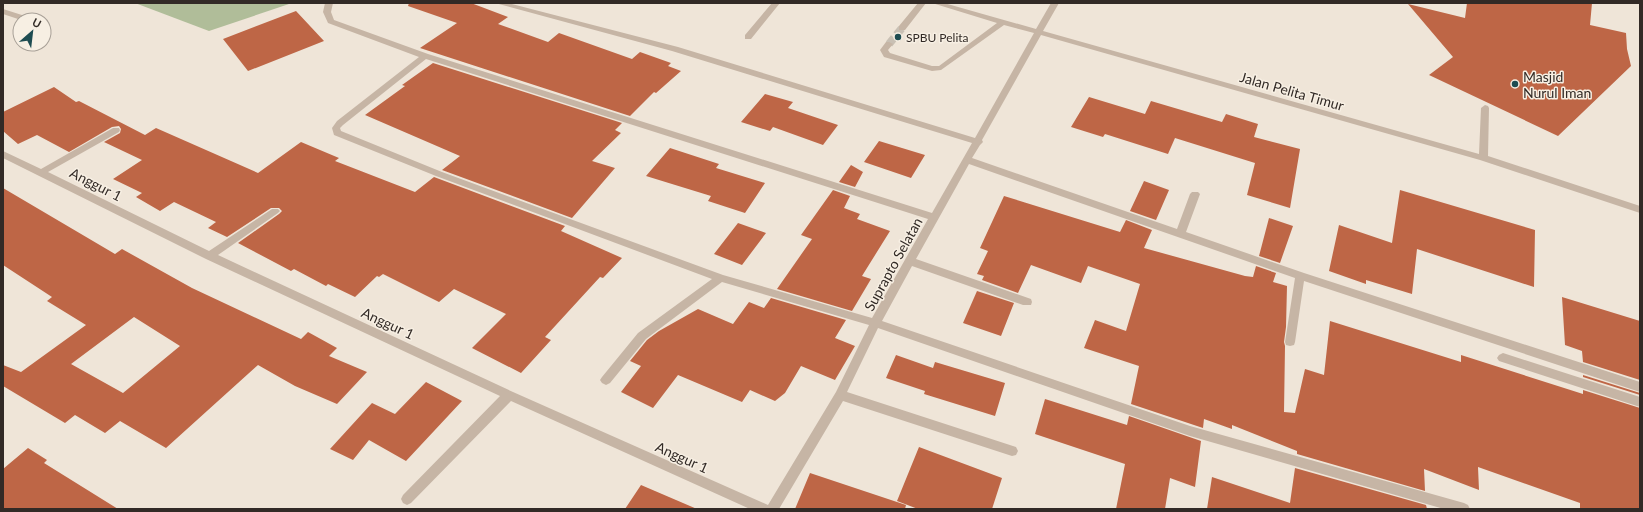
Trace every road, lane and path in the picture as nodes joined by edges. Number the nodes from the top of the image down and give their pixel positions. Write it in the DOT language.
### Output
graph roads {
  1 [pos="329,3"];
  2 [pos="498,3"];
  3 [pos="776,3"];
  4 [pos="922,3"];
  5 [pos="936,3"];
  6 [pos="1055,3"];
  7 [pos="1003,22"];
  8 [pos="902,28"];
  9 [pos="1039,32"];
  10 [pos="748,37"];
  11 [pos="889,44"];
  12 [pos="425,56"];
  13 [pos="1485,108"];
  14 [pos="116,130"];
  15 [pos="978,142"];
  16 [pos="3,154"];
  17 [pos="1482,158"];
  18 [pos="968,160"];
  19 [pos="42,172"];
  20 [pos="1195,194"];
  21 [pos="1640,210"];
  22 [pos="275,211"];
  23 [pos="935,218"];
  24 [pos="1180,235"];
  25 [pos="210,256"];
  26 [pos="910,261"];
  27 [pos="1300,276"];
  28 [pos="721,278"];
  29 [pos="1027,302"];
  30 [pos="875,323"];
  31 [pos="1290,342"];
  32 [pos="1503,358"];
  33 [pos="606,380"];
  34 [pos="1640,387"];
  35 [pos="509,395"];
  36 [pos="840,395"];
  37 [pos="1640,402"];
  38 [pos="1012,452"];
  39 [pos="407,499"];
  40 [pos="764,509"];
  41 [pos="772,509"];
  42 [pos="1464,509"];
  1 -- 12 [label="street"];
  2 -- 15 [label="street"];
  3 -- 10 [label="street"];
  4 -- 8 [label="street"];
  5 -- 7 [label="street, Jalan Pelita Timur"];
  6 -- 9 [label="street, Suprapto Selatan"];
  7 -- 9 [label="street, Jalan Pelita Timur"];
  7 -- 11 [label="street"];
  9 -- 15 [label="street, Suprapto Selatan"];
  9 -- 17 [label="street, Jalan Pelita Timur"];
  12 -- 23 [label="street"];
  12 -- 28 [label="street"];
  13 -- 17 [label="street"];
  14 -- 19 [label="street"];
  15 -- 18 [label="street, Suprapto Selatan"];
  16 -- 19 [label="street, Anggur 1"];
  17 -- 21 [label="street, Jalan Pelita Timur"];
  18 -- 23 [label="street, Suprapto Selatan"];
  18 -- 24 [label="street"];
  19 -- 25 [label="street, Anggur 1"];
  20 -- 24 [label="street"];
  22 -- 25 [label="street"];
  23 -- 26 [label="street, Suprapto Selatan"];
  24 -- 27 [label="street"];
  25 -- 35 [label="street, Anggur 1"];
  26 -- 29 [label="street"];
  26 -- 30 [label="street, Suprapto Selatan"];
  27 -- 31 [label="street"];
  27 -- 34 [label="street"];
  28 -- 30 [label="street"];
  28 -- 33 [label="street"];
  30 -- 36 [label="street, Suprapto Selatan"];
  30 -- 42 [label="street"];
  32 -- 37 [label="street"];
  35 -- 39 [label="street"];
  35 -- 40 [label="street, Anggur 1"];
  36 -- 38 [label="street"];
  36 -- 41 [label="street, Suprapto Selatan"];
}
